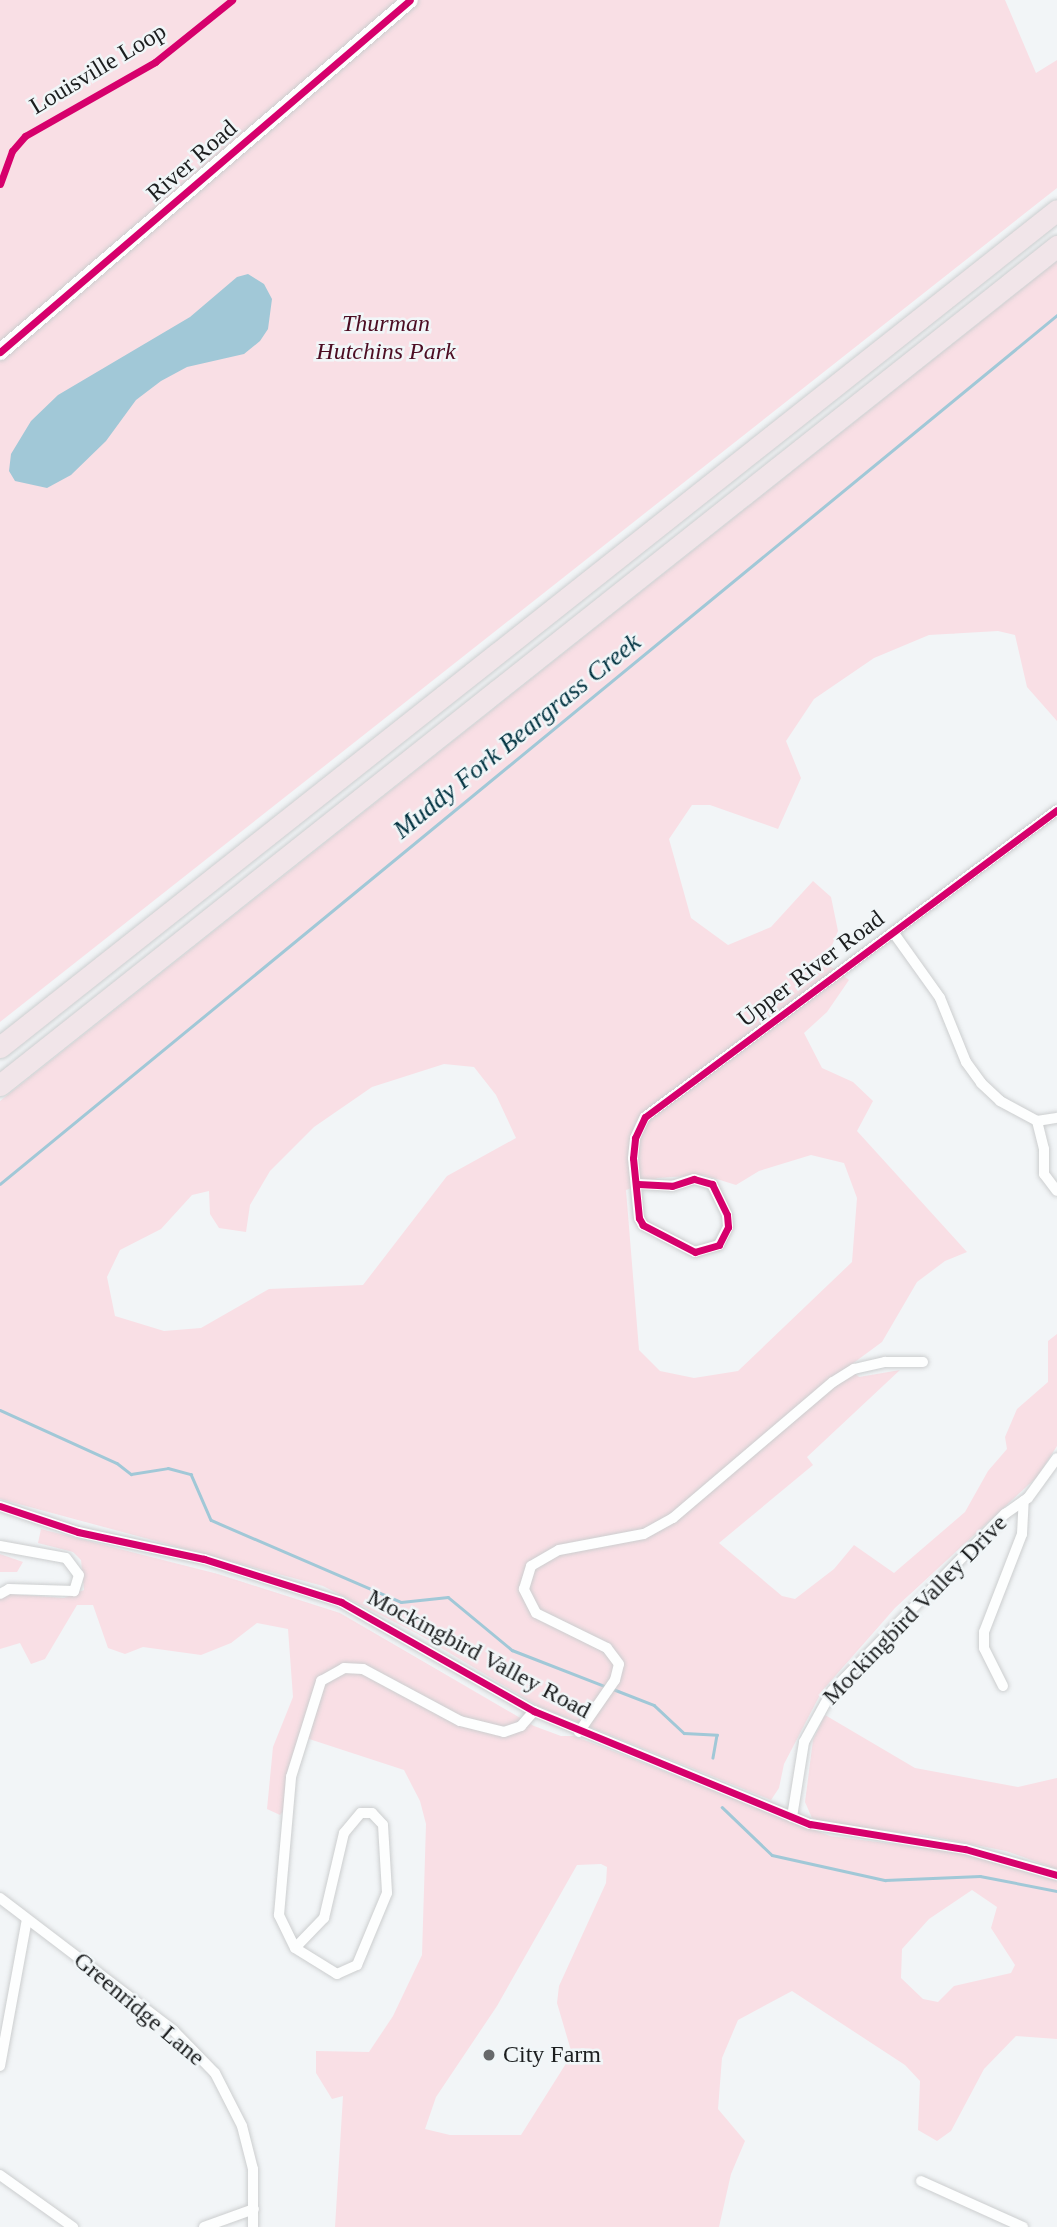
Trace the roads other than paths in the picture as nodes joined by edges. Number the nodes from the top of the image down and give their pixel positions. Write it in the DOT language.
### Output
graph roads {
  1 [pos="410,0"];
  2 [pos="1057,210"];
  3 [pos="1057,246"];
  4 [pos="0,352"];
  5 [pos="1057,810"];
  6 [pos="893,932"];
  7 [pos="0,1047"];
  8 [pos="0,1085"];
  9 [pos="1057,1118"];
  10 [pos="1037,1121"];
  11 [pos="638,1184"];
  12 [pos="1057,1191"];
  13 [pos="923,1362"];
  14 [pos="1057,1458"];
  15 [pos="1024,1501"];
  16 [pos="0,1506"];
  17 [pos="0,1546"];
  18 [pos="0,1594"];
  19 [pos="1003,1686"];
  20 [pos="534,1711"];
  21 [pos="579,1732"];
  22 [pos="792,1817"];
  23 [pos="1057,1875"];
  24 [pos="0,1898"];
  25 [pos="27,1919"];
  26 [pos="295,1948"];
  27 [pos="1,2051"];
  28 [pos="0,2066"];
  29 [pos="0,2175"];
  30 [pos="921,2181"];
  31 [pos="254,2209"];
  32 [pos="72,2227"];
  33 [pos="204,2227"];
  34 [pos="253,2227"];
  35 [pos="1023,2227"];
  1 -- 4 [label="street, River Road"];
  2 -- 7 [label="highway"];
  3 -- 8 [label="highway"];
  5 -- 6 [label="street, Upper River Road"];
  6 -- 10 [label="street"];
  6 -- 11 [label="street, Upper River Road"];
  9 -- 10 [label="street"];
  10 -- 12 [label="street"];
  11 -- 11 [label="street, Upper River Road"];
  13 -- 21 [label="street"];
  14 -- 15 [label="street, Mockingbird Valley Drive"];
  15 -- 19 [label="street"];
  15 -- 22 [label="street, Mockingbird Valley Drive"];
  16 -- 20 [label="street, Mockingbird Valley Road"];
  17 -- 18 [label="street"];
  20 -- 21 [label="street, Mockingbird Valley Road"];
  20 -- 26 [label="street"];
  21 -- 22 [label="street, Mockingbird Valley Road"];
  22 -- 23 [label="street, Mockingbird Valley Road"];
  24 -- 25 [label="street, Greenridge Lane"];
  25 -- 27 [label="street"];
  25 -- 31 [label="street, Greenridge Lane"];
  26 -- 26 [label="street"];
  27 -- 28 [label="street"];
  29 -- 32 [label="street"];
  30 -- 35 [label="street"];
  31 -- 33 [label="street"];
  31 -- 34 [label="street, Greenridge Lane"];
}
